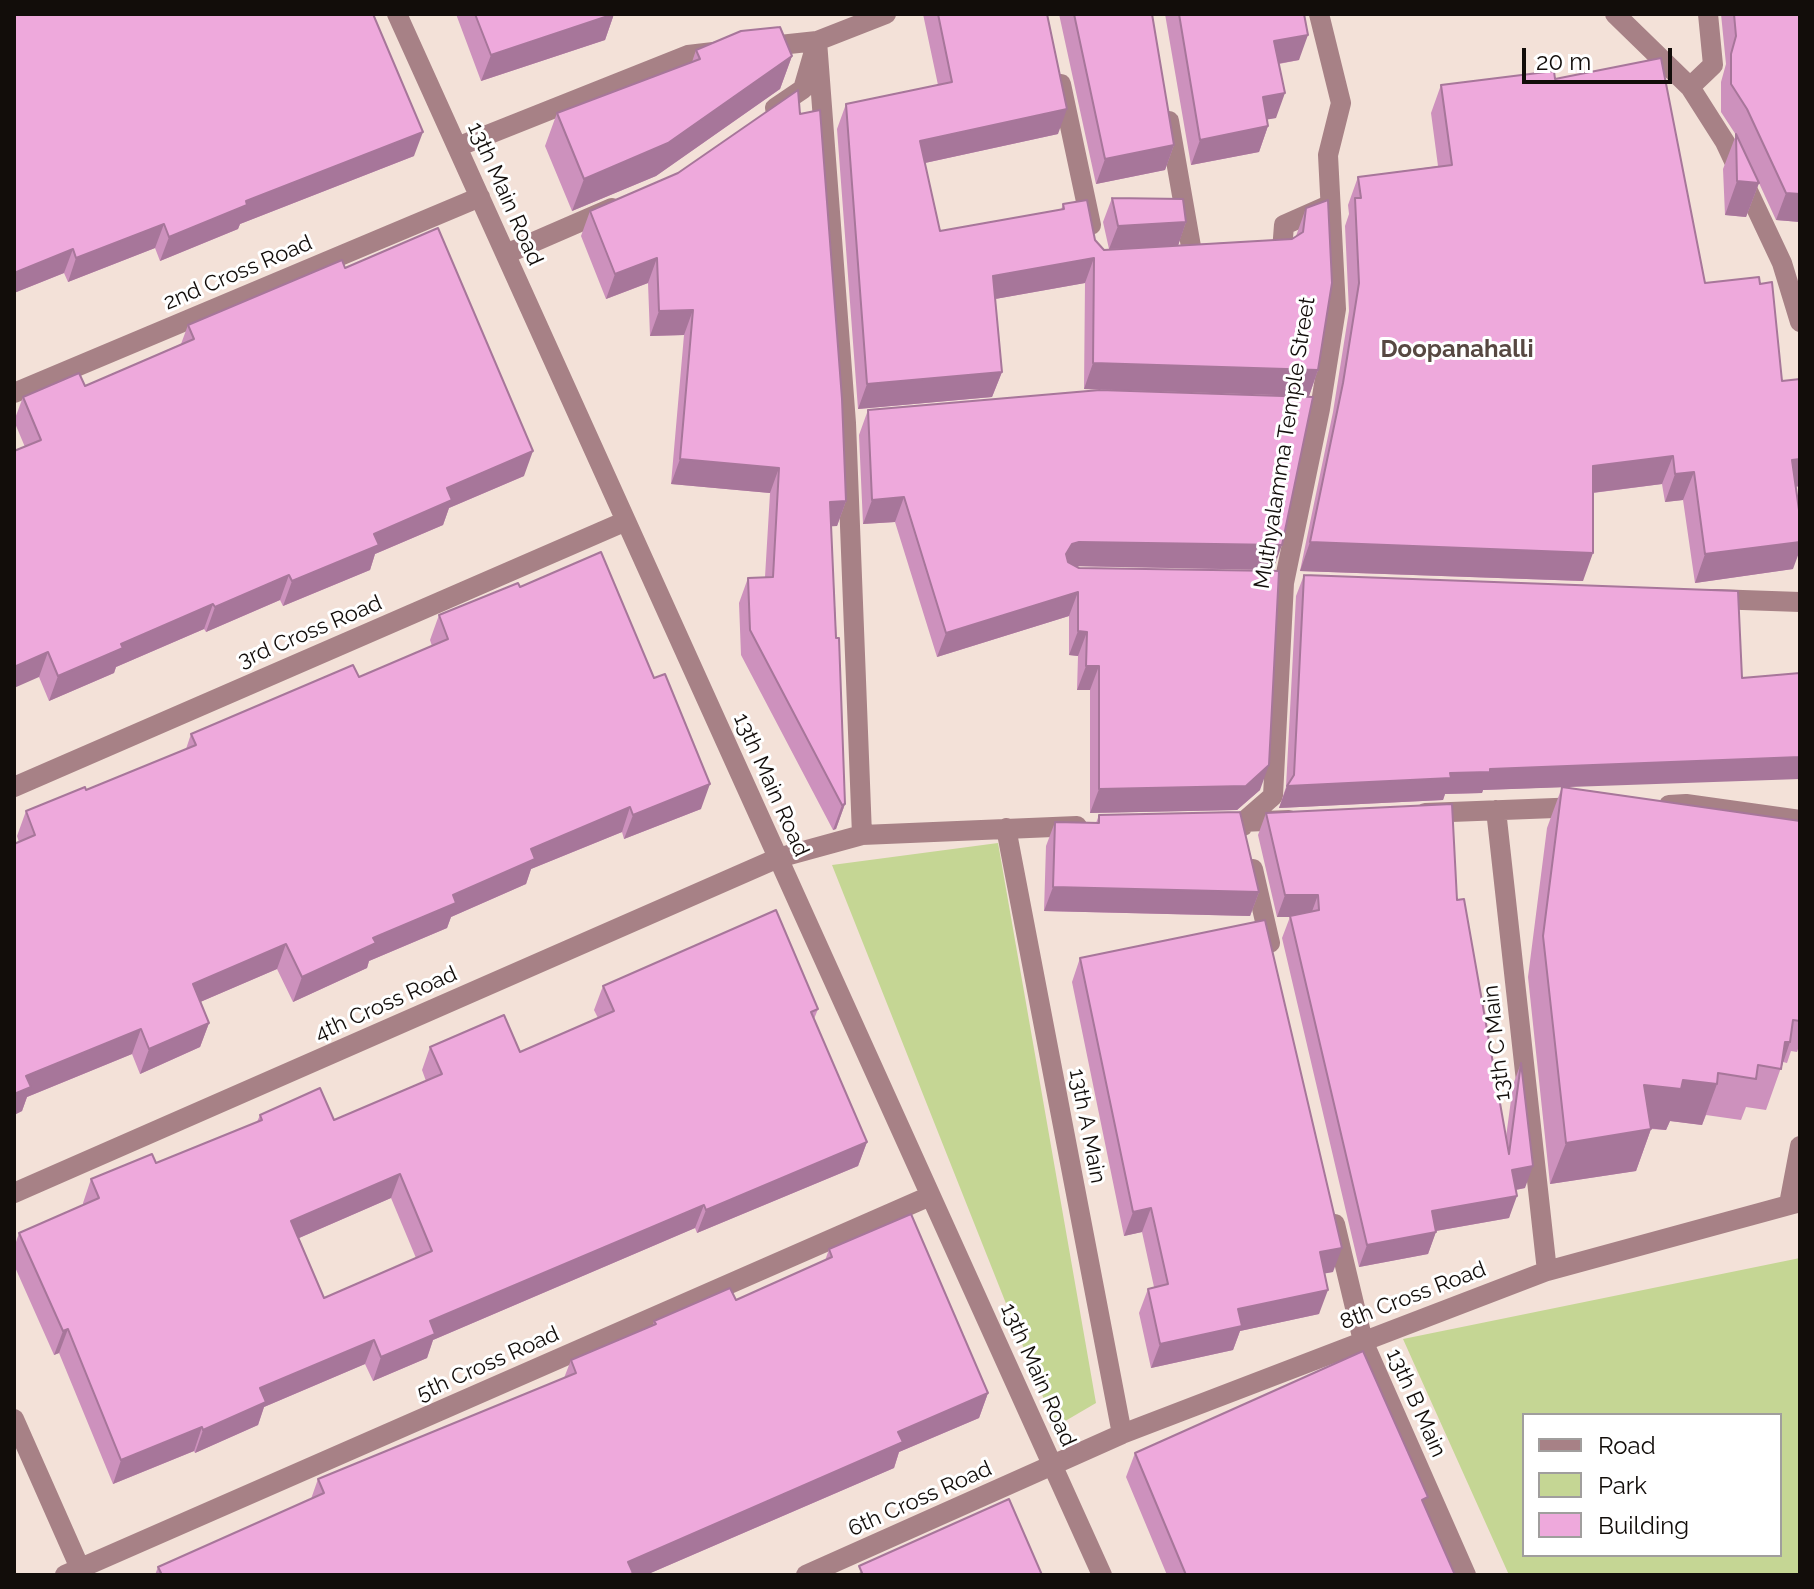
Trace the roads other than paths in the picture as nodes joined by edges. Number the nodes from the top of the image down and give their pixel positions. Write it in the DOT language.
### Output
graph roads {
  1 [pos="397,14"];
  2 [pos="886,14"];
  3 [pos="1319,14"];
  4 [pos="1615,14"];
  5 [pos="1708,14"];
  6 [pos="817,41"];
  7 [pos="1056,61"];
  8 [pos="1690,87"];
  9 [pos="1165,96"];
  10 [pos="764,116"];
  11 [pos="457,147"];
  12 [pos="480,197"];
  13 [pos="633,199"];
  14 [pos="1331,204"];
  15 [pos="1095,247"];
  16 [pos="1252,253"];
  17 [pos="506,254"];
  18 [pos="1161,259"];
  19 [pos="1791,264"];
  20 [pos="1800,322"];
  21 [pos="14,393"];
  22 [pos="626,521"];
  23 [pos="1691,598"];
  24 [pos="1800,602"];
  25 [pos="14,787"];
  26 [pos="1654,805"];
  27 [pos="1607,807"];
  28 [pos="1496,810"];
  29 [pos="1401,815"];
  30 [pos="1305,820"];
  31 [pos="1800,820"];
  32 [pos="1195,824"];
  33 [pos="1100,826"];
  34 [pos="1006,828"];
  35 [pos="862,835"];
  36 [pos="1245,838"];
  37 [pos="778,858"];
  38 [pos="1274,960"];
  39 [pos="1800,1146"];
  40 [pos="14,1193"];
  41 [pos="930,1196"];
  42 [pos="1794,1203"];
  43 [pos="1331,1204"];
  44 [pos="1547,1271"];
  45 [pos="1363,1341"];
  46 [pos="14,1419"];
  47 [pos="1122,1434"];
  48 [pos="1053,1467"];
  49 [pos="76,1573"];
  50 [pos="806,1575"];
  51 [pos="1102,1575"];
  52 [pos="1466,1575"];
  1 -- 11 [label="street, 13th Main Road"];
  2 -- 6 [label="street"];
  3 -- 14 [label="street, Muthyalamma Temple Street"];
  4 -- 8 [label="street"];
  5 -- 8 [label="street"];
  6 -- 10 [label="street"];
  6 -- 11 [label="street"];
  6 -- 35 [label="street"];
  7 -- 15 [label="street"];
  8 -- 19 [label="street"];
  9 -- 18 [label="street"];
  11 -- 12 [label="street, 13th Main Road"];
  12 -- 17 [label="street, 13th Main Road"];
  12 -- 21 [label="street, 2nd Cross Road"];
  13 -- 17 [label="street"];
  14 -- 16 [label="street"];
  14 -- 36 [label="street, Muthyalamma Temple Street"];
  17 -- 22 [label="street, 13th Main Road"];
  19 -- 20 [label="street"];
  22 -- 25 [label="street, 3rd Cross Road"];
  22 -- 37 [label="street, 13th Main Road"];
  23 -- 24 [label="street"];
  26 -- 31 [label="street"];
  27 -- 28 [label="street"];
  28 -- 29 [label="street"];
  28 -- 44 [label="street, 13th C Main"];
  30 -- 36 [label="street"];
  32 -- 36 [label="street"];
  33 -- 34 [label="street, 4th Cross Road"];
  34 -- 35 [label="street, 4th Cross Road"];
  34 -- 47 [label="street, 13th A Main"];
  35 -- 37 [label="street, 4th Cross Road"];
  36 -- 38 [label="street"];
  37 -- 40 [label="street, 4th Cross Road"];
  37 -- 41 [label="street, 13th Main Road"];
  39 -- 42 [label="street"];
  41 -- 48 [label="street, 13th Main Road"];
  41 -- 49 [label="street, 5th Cross Road"];
  42 -- 44 [label="street, 8th Cross Road"];
  43 -- 45 [label="street, 13th B Main"];
  44 -- 45 [label="street, 8th Cross Road"];
  45 -- 47 [label="street, 8th Cross Road"];
  45 -- 52 [label="street, 13th B Main"];
  46 -- 49 [label="street"];
  47 -- 48 [label="street, 8th Cross Road"];
  48 -- 50 [label="street, 6th Cross Road"];
  48 -- 51 [label="street, 13th Main Road"];
}
